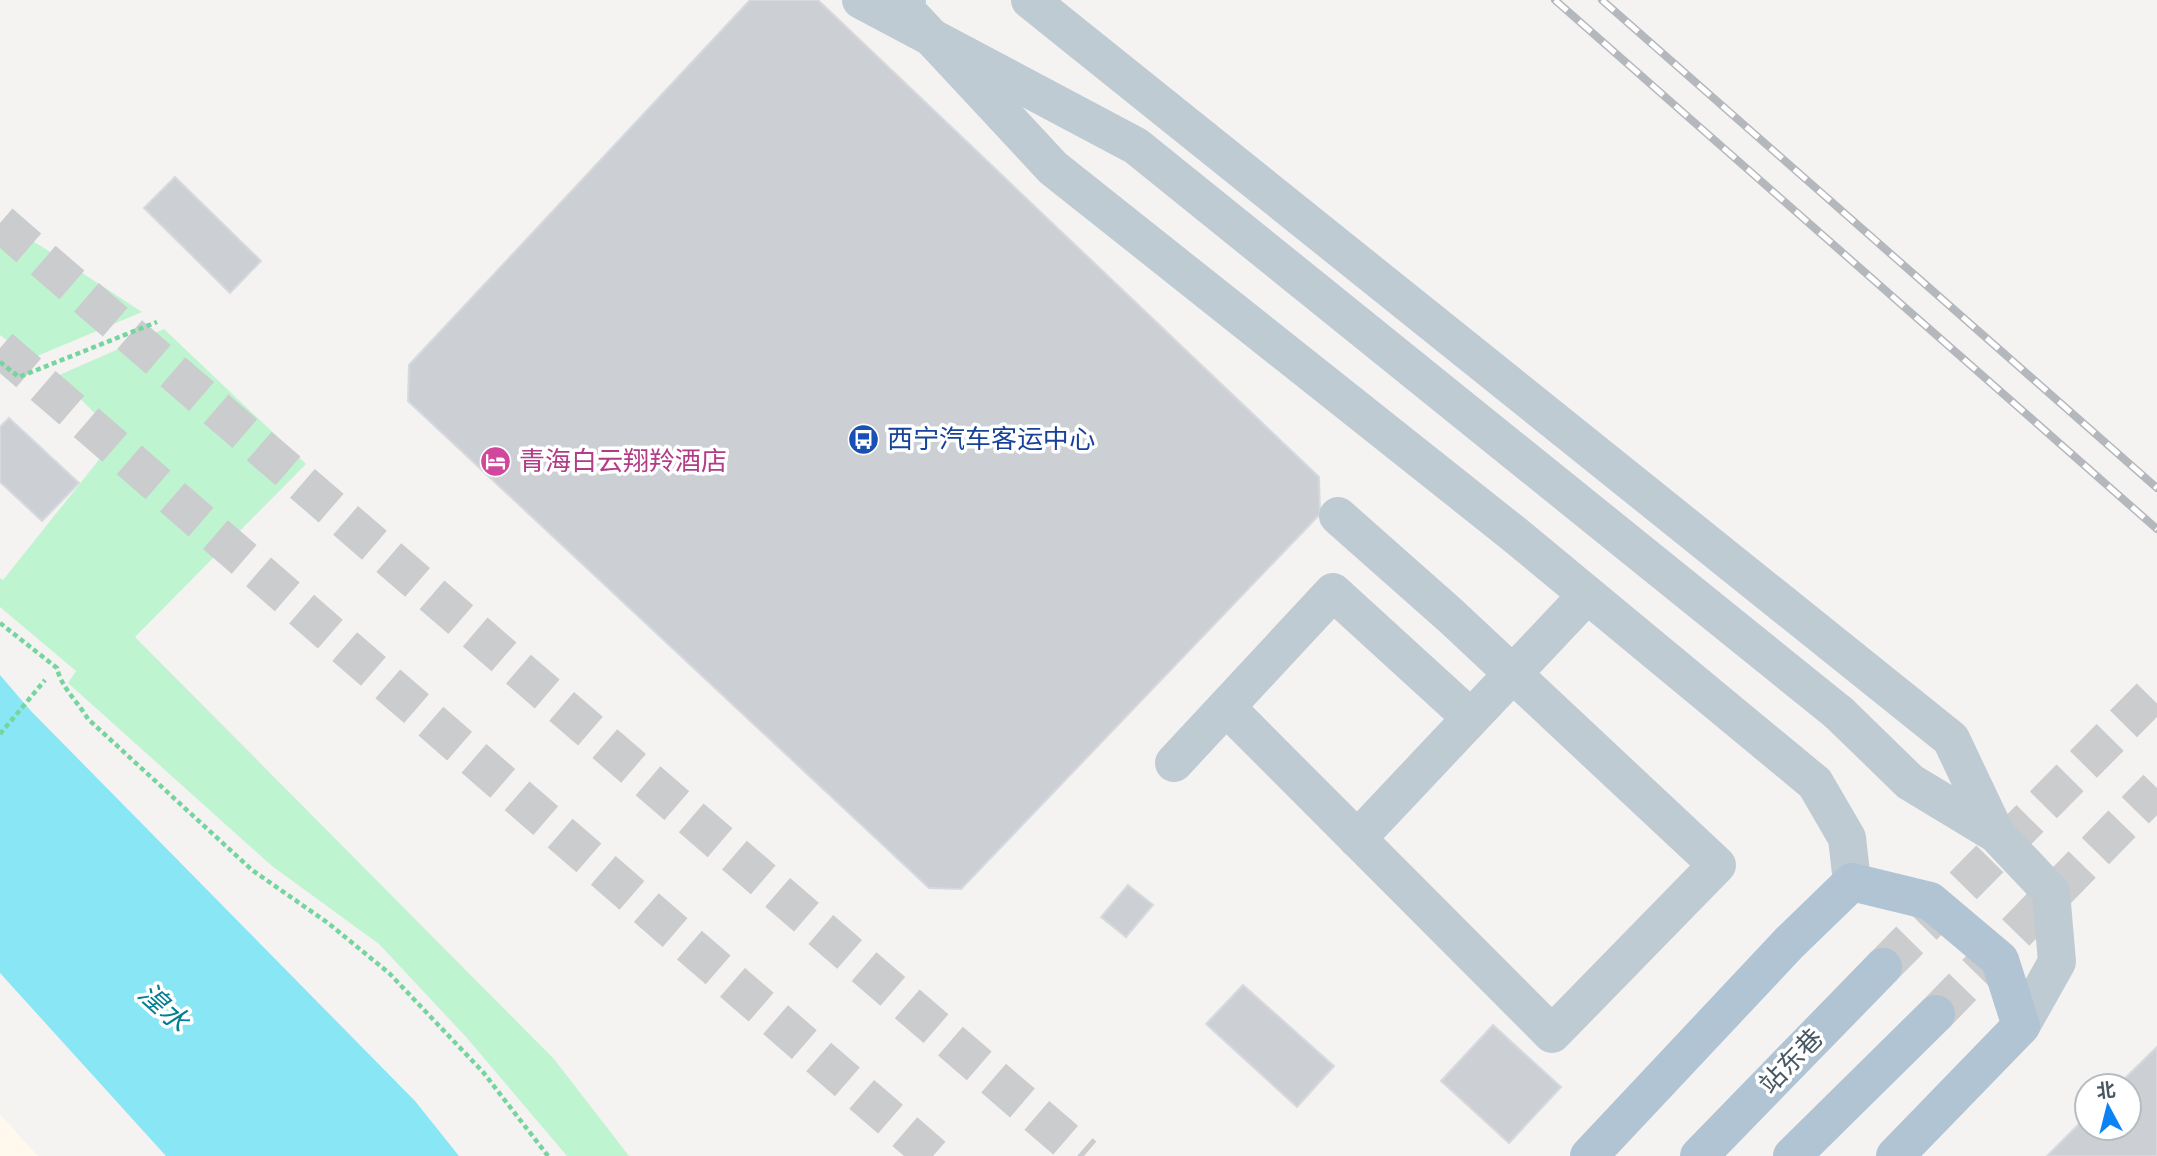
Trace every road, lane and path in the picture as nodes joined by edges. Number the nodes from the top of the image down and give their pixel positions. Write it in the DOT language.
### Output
graph roads {
  1 [pos="861,0"];
  2 [pos="1030,0"];
  3 [pos="901,3"];
  4 [pos="157,322"];
  5 [pos="0,362"];
  6 [pos="1338,516"];
  7 [pos="1587,595"];
  8 [pos="0,623"];
  9 [pos="1512,675"];
  10 [pos="45,680"];
  11 [pos="1226,707"];
  12 [pos="1471,718"];
  13 [pos="0,734"];
  14 [pos="1174,764"];
  15 [pos="1996,834"];
  16 [pos="1357,839"];
  17 [pos="1852,882"];
  18 [pos="1883,967"];
  19 [pos="1936,1014"];
  20 [pos="2021,1026"];
  21 [pos="548,1156"];
  22 [pos="1589,1156"];
  23 [pos="1699,1156"];
  24 [pos="1792,1156"];
  25 [pos="1895,1156"];
  1 -- 15 [label="lane, bridge"];
  2 -- 15 [label="lane"];
  3 -- 7 [label="lane"];
  4 -- 5 [label="path"];
  6 -- 9 [label="lane"];
  7 -- 9 [label="lane"];
  7 -- 17 [label="lane"];
  8 -- 21 [label="path"];
  9 -- 12 [label="lane"];
  9 -- 16 [label="lane"];
  10 -- 13 [label="path"];
  11 -- 12 [label="lane"];
  11 -- 14 [label="lane"];
  11 -- 16 [label="lane"];
  12 -- 16 [label="lane"];
  15 -- 20 [label="lane"];
  17 -- 20 [label="main road"];
  17 -- 22 [label="main road"];
  18 -- 23 [label="main road, 站东巷"];
  19 -- 24 [label="main road"];
  20 -- 25 [label="main road"];
}
